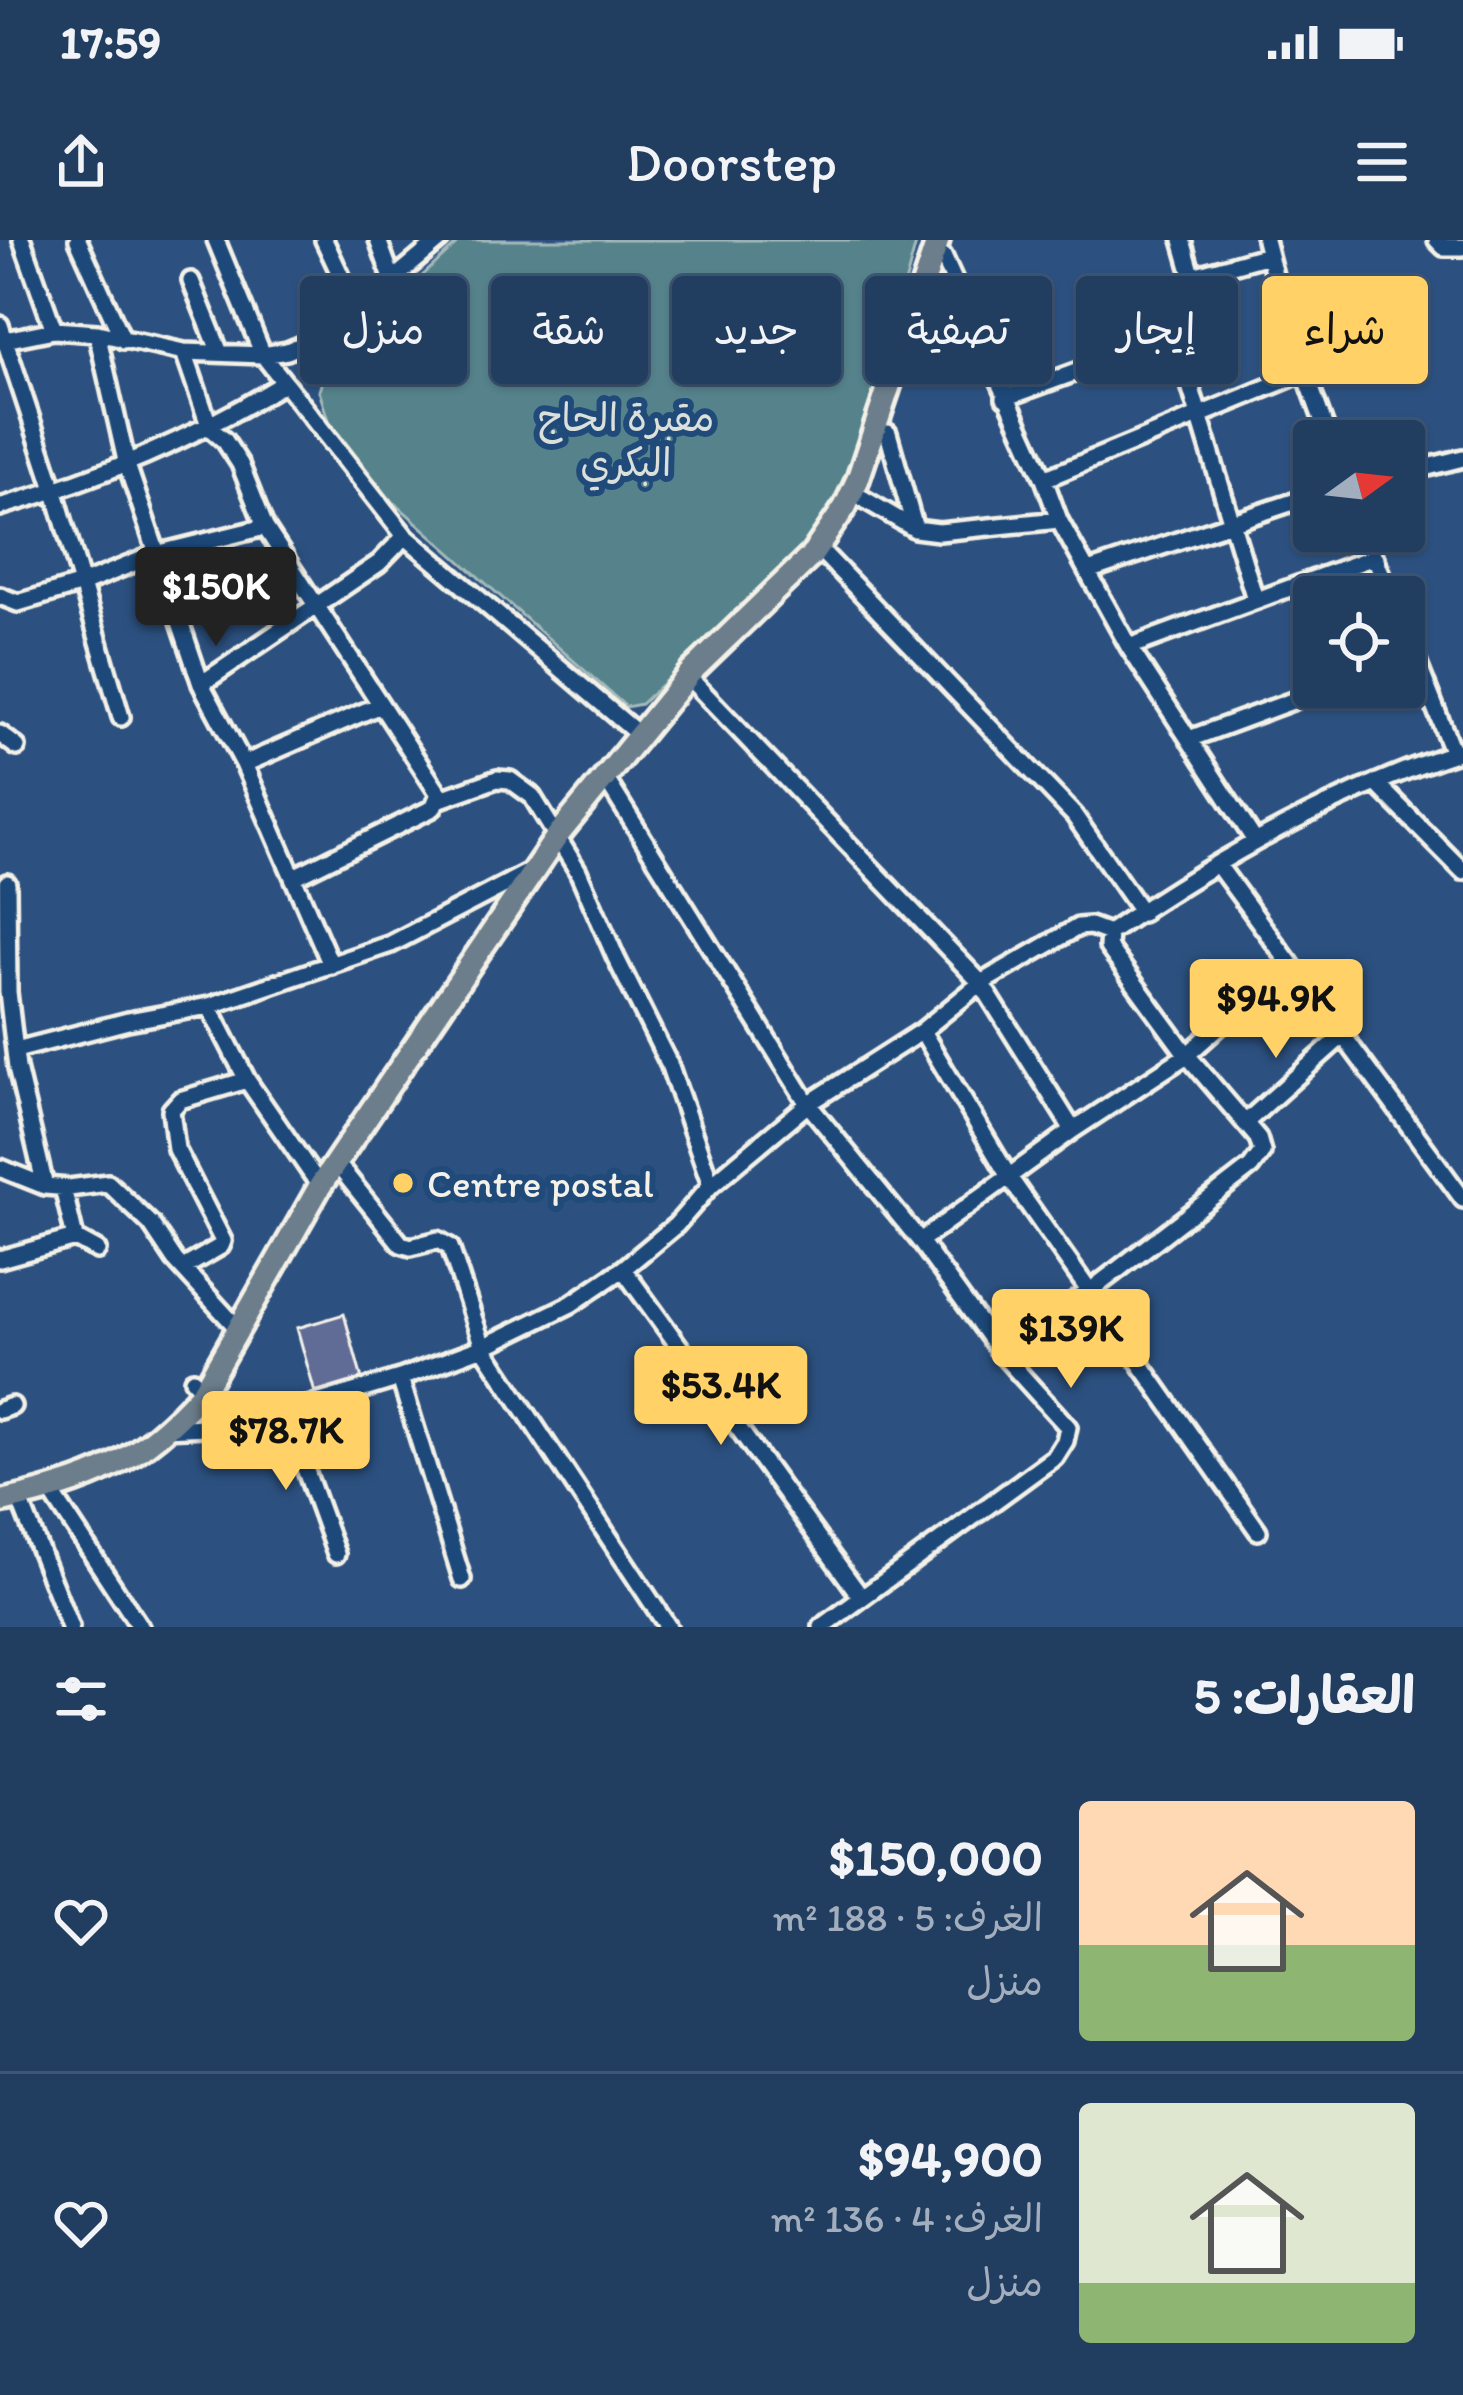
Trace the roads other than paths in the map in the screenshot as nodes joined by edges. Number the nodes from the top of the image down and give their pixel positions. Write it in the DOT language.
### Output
graph roads {
  1 [pos="22,240"];
  2 [pos="79,240"];
  3 [pos="216,240"];
  4 [pos="324,240"];
  5 [pos="378,240"];
  6 [pos="440,240"];
  7 [pos="1182,240"];
  8 [pos="1437,240"];
  9 [pos="943,245"];
  10 [pos="1266,247"];
  11 [pos="1463,247"];
  12 [pos="1193,275"];
  13 [pos="341,276"];
  14 [pos="391,276"];
  15 [pos="399,276"];
  16 [pos="1275,276"];
  17 [pos="191,281"];
  18 [pos="54,330"];
  19 [pos="97,333"];
  20 [pos="2,335"];
  21 [pos="123,340"];
  22 [pos="300,346"];
  23 [pos="184,352"];
  24 [pos="220,353"];
  25 [pos="263,355"];
  26 [pos="1076,372"];
  27 [pos="283,384"];
  28 [pos="1188,384"];
  29 [pos="1276,384"];
  30 [pos="1309,384"];
  31 [pos="1005,398"];
  32 [pos="1198,417"];
  33 [pos="1322,420"];
  34 [pos="210,428"];
  35 [pos="888,433"];
  36 [pos="1463,458"];
  37 [pos="127,465"];
  38 [pos="1425,468"];
  39 [pos="1044,478"];
  40 [pos="0,485"];
  41 [pos="55,492"];
  42 [pos="862,498"];
  43 [pos="1293,501"];
  44 [pos="2,507"];
  45 [pos="1058,520"];
  46 [pos="1233,520"];
  47 [pos="265,527"];
  48 [pos="915,529"];
  49 [pos="405,536"];
  50 [pos="1372,552"];
  51 [pos="156,554"];
  52 [pos="826,555"];
  53 [pos="1374,557"];
  54 [pos="1088,571"];
  55 [pos="1382,576"];
  56 [pos="82,584"];
  57 [pos="0,596"];
  58 [pos="1256,599"];
  59 [pos="314,604"];
  60 [pos="1129,646"];
  61 [pos="201,684"];
  62 [pos="696,685"];
  63 [pos="1425,687"];
  64 [pos="1293,701"];
  65 [pos="380,705"];
  66 [pos="121,717"];
  67 [pos="0,734"];
  68 [pos="638,734"];
  69 [pos="1189,739"];
  70 [pos="16,747"];
  71 [pos="1458,752"];
  72 [pos="244,764"];
  73 [pos="604,776"];
  74 [pos="1376,783"];
  75 [pos="438,800"];
  76 [pos="558,835"];
  77 [pos="1255,841"];
  78 [pos="1217,865"];
  79 [pos="540,866"];
  80 [pos="1463,871"];
  81 [pos="296,876"];
  82 [pos="7,883"];
  83 [pos="1142,913"];
  84 [pos="1109,933"];
  85 [pos="1290,963"];
  86 [pos="332,965"];
  87 [pos="981,983"];
  88 [pos="209,1006"];
  89 [pos="922,1031"];
  90 [pos="1341,1036"];
  91 [pos="1186,1055"];
  92 [pos="11,1063"];
  93 [pos="247,1080"];
  94 [pos="808,1104"];
  95 [pos="1245,1123"];
  96 [pos="1073,1130"];
  97 [pos="337,1164"];
  98 [pos="0,1168"];
  99 [pos="1009,1178"];
  100 [pos="711,1185"];
  101 [pos="45,1186"];
  102 [pos="320,1186"];
  103 [pos="63,1188"];
  104 [pos="1463,1199"];
  105 [pos="75,1238"];
  106 [pos="920,1241"];
  107 [pos="98,1250"];
  108 [pos="0,1259"];
  109 [pos="183,1268"];
  110 [pos="622,1269"];
  111 [pos="1090,1291"];
  112 [pos="240,1331"];
  113 [pos="483,1347"];
  114 [pos="1001,1353"];
  115 [pos="400,1378"];
  116 [pos="198,1386"];
  117 [pos="285,1413"];
  118 [pos="245,1425"];
  119 [pos="157,1430"];
  120 [pos="50,1490"];
  121 [pos="6,1496"];
  122 [pos="1258,1531"];
  123 [pos="336,1554"];
  124 [pos="462,1579"];
  125 [pos="861,1597"];
  126 [pos="70,1627"];
  127 [pos="140,1627"];
  128 [pos="668,1627"];
  129 [pos="822,1627"];
  1 -- 18 [label="street"];
  2 -- 21 [label="street"];
  3 -- 25 [label="street"];
  4 -- 13 [label="street"];
  5 -- 14 [label="street"];
  6 -- 15 [label="street"];
  7 -- 12 [label="street"];
  8 -- 11 [label="street"];
  9 -- 31 [label="street"];
  9 -- 35 [label="main road"];
  9 -- 68 [label="main road"];
  10 -- 12 [label="street"];
  10 -- 16 [label="street"];
  17 -- 24 [label="street"];
  18 -- 19 [label="street"];
  18 -- 20 [label="street"];
  19 -- 21 [label="street"];
  19 -- 37 [label="street"];
  20 -- 41 [label="street"];
  21 -- 23 [label="street"];
  22 -- 25 [label="street"];
  23 -- 24 [label="street"];
  23 -- 34 [label="street"];
  24 -- 25 [label="street"];
  25 -- 27 [label="street"];
  26 -- 31 [label="street"];
  27 -- 34 [label="street"];
  27 -- 49 [label="street"];
  28 -- 32 [label="street"];
  29 -- 32 [label="street"];
  30 -- 33 [label="street"];
  31 -- 39 [label="street"];
  32 -- 39 [label="street"];
  32 -- 46 [label="street"];
  34 -- 37 [label="street"];
  34 -- 47 [label="street"];
  35 -- 42 [label="main road"];
  35 -- 48 [label="street"];
  36 -- 38 [label="street"];
  37 -- 41 [label="street"];
  37 -- 51 [label="street"];
  39 -- 45 [label="street"];
  40 -- 44 [label="street"];
  41 -- 44 [label="street"];
  41 -- 56 [label="street"];
  42 -- 48 [label="street"];
  42 -- 52 [label="main road"];
  43 -- 46 [label="street"];
  45 -- 48 [label="street"];
  45 -- 54 [label="street"];
  46 -- 54 [label="street"];
  46 -- 58 [label="street"];
  47 -- 51 [label="street"];
  47 -- 59 [label="street"];
  49 -- 59 [label="street"];
  49 -- 68 [label="street"];
  50 -- 53 [label="street"];
  51 -- 56 [label="street"];
  51 -- 61 [label="street"];
  52 -- 62 [label="main road"];
  52 -- 83 [label="street"];
  53 -- 55 [label="street"];
  53 -- 58 [label="street"];
  54 -- 60 [label="street"];
  56 -- 57 [label="street"];
  56 -- 66 [label="street"];
  58 -- 60 [label="street"];
  59 -- 61 [label="street"];
  59 -- 65 [label="street"];
  60 -- 69 [label="street"];
  61 -- 72 [label="street"];
  62 -- 68 [label="main road"];
  62 -- 87 [label="street"];
  63 -- 71 [label="street"];
  64 -- 69 [label="street"];
  65 -- 72 [label="street"];
  65 -- 75 [label="street"];
  67 -- 70 [label="street"];
  68 -- 73 [label="main road"];
  69 -- 77 [label="street"];
  71 -- 74 [label="street"];
  72 -- 81 [label="street"];
  73 -- 76 [label="main road"];
  73 -- 94 [label="street"];
  74 -- 77 [label="street"];
  74 -- 80 [label="street"];
  75 -- 76 [label="street"];
  75 -- 81 [label="street"];
  76 -- 79 [label="main road"];
  76 -- 100 [label="street"];
  77 -- 78 [label="street"];
  78 -- 83 [label="street"];
  78 -- 85 [label="street"];
  79 -- 86 [label="street"];
  79 -- 97 [label="main road"];
  81 -- 86 [label="street"];
  82 -- 92 [label="street"];
  83 -- 84 [label="street"];
  84 -- 87 [label="street"];
  84 -- 91 [label="street"];
  85 -- 90 [label="street"];
  85 -- 91 [label="street"];
  86 -- 88 [label="street"];
  87 -- 89 [label="street"];
  87 -- 96 [label="street"];
  88 -- 92 [label="street"];
  88 -- 93 [label="street"];
  89 -- 94 [label="street"];
  89 -- 99 [label="street"];
  90 -- 95 [label="street"];
  90 -- 104 [label="street"];
  91 -- 95 [label="street"];
  91 -- 96 [label="street"];
  92 -- 101 [label="street"];
  93 -- 102 [label="street"];
  93 -- 109 [label="street"];
  94 -- 100 [label="street"];
  94 -- 106 [label="street"];
  95 -- 111 [label="street"];
  96 -- 99 [label="street"];
  97 -- 102 [label="main road"];
  97 -- 113 [label="street"];
  98 -- 101 [label="street"];
  99 -- 106 [label="street"];
  99 -- 111 [label="street"];
  100 -- 110 [label="street"];
  101 -- 103 [label="street"];
  102 -- 112 [label="main road"];
  103 -- 105 [label="street"];
  103 -- 109 [label="street"];
  105 -- 107 [label="street"];
  105 -- 108 [label="street"];
  106 -- 114 [label="street"];
  109 -- 112 [label="street"];
  110 -- 113 [label="street"];
  110 -- 125 [label="street"];
  111 -- 114 [label="street"];
  111 -- 122 [label="street"];
  112 -- 116 [label="main road"];
  113 -- 115 [label="street"];
  113 -- 128 [label="street"];
  114 -- 125 [label="street"];
  115 -- 117 [label="street"];
  115 -- 124 [label="street"];
  116 -- 118 [label="street"];
  116 -- 119 [label="main road"];
  117 -- 118 [label="street"];
  117 -- 123 [label="street"];
  118 -- 119 [label="street"];
  119 -- 120 [label="main road"];
  119 -- 121 [label="main road"];
  120 -- 121 [label="main road"];
  120 -- 127 [label="street"];
  121 -- 126 [label="street"];
  125 -- 129 [label="street"];
}
